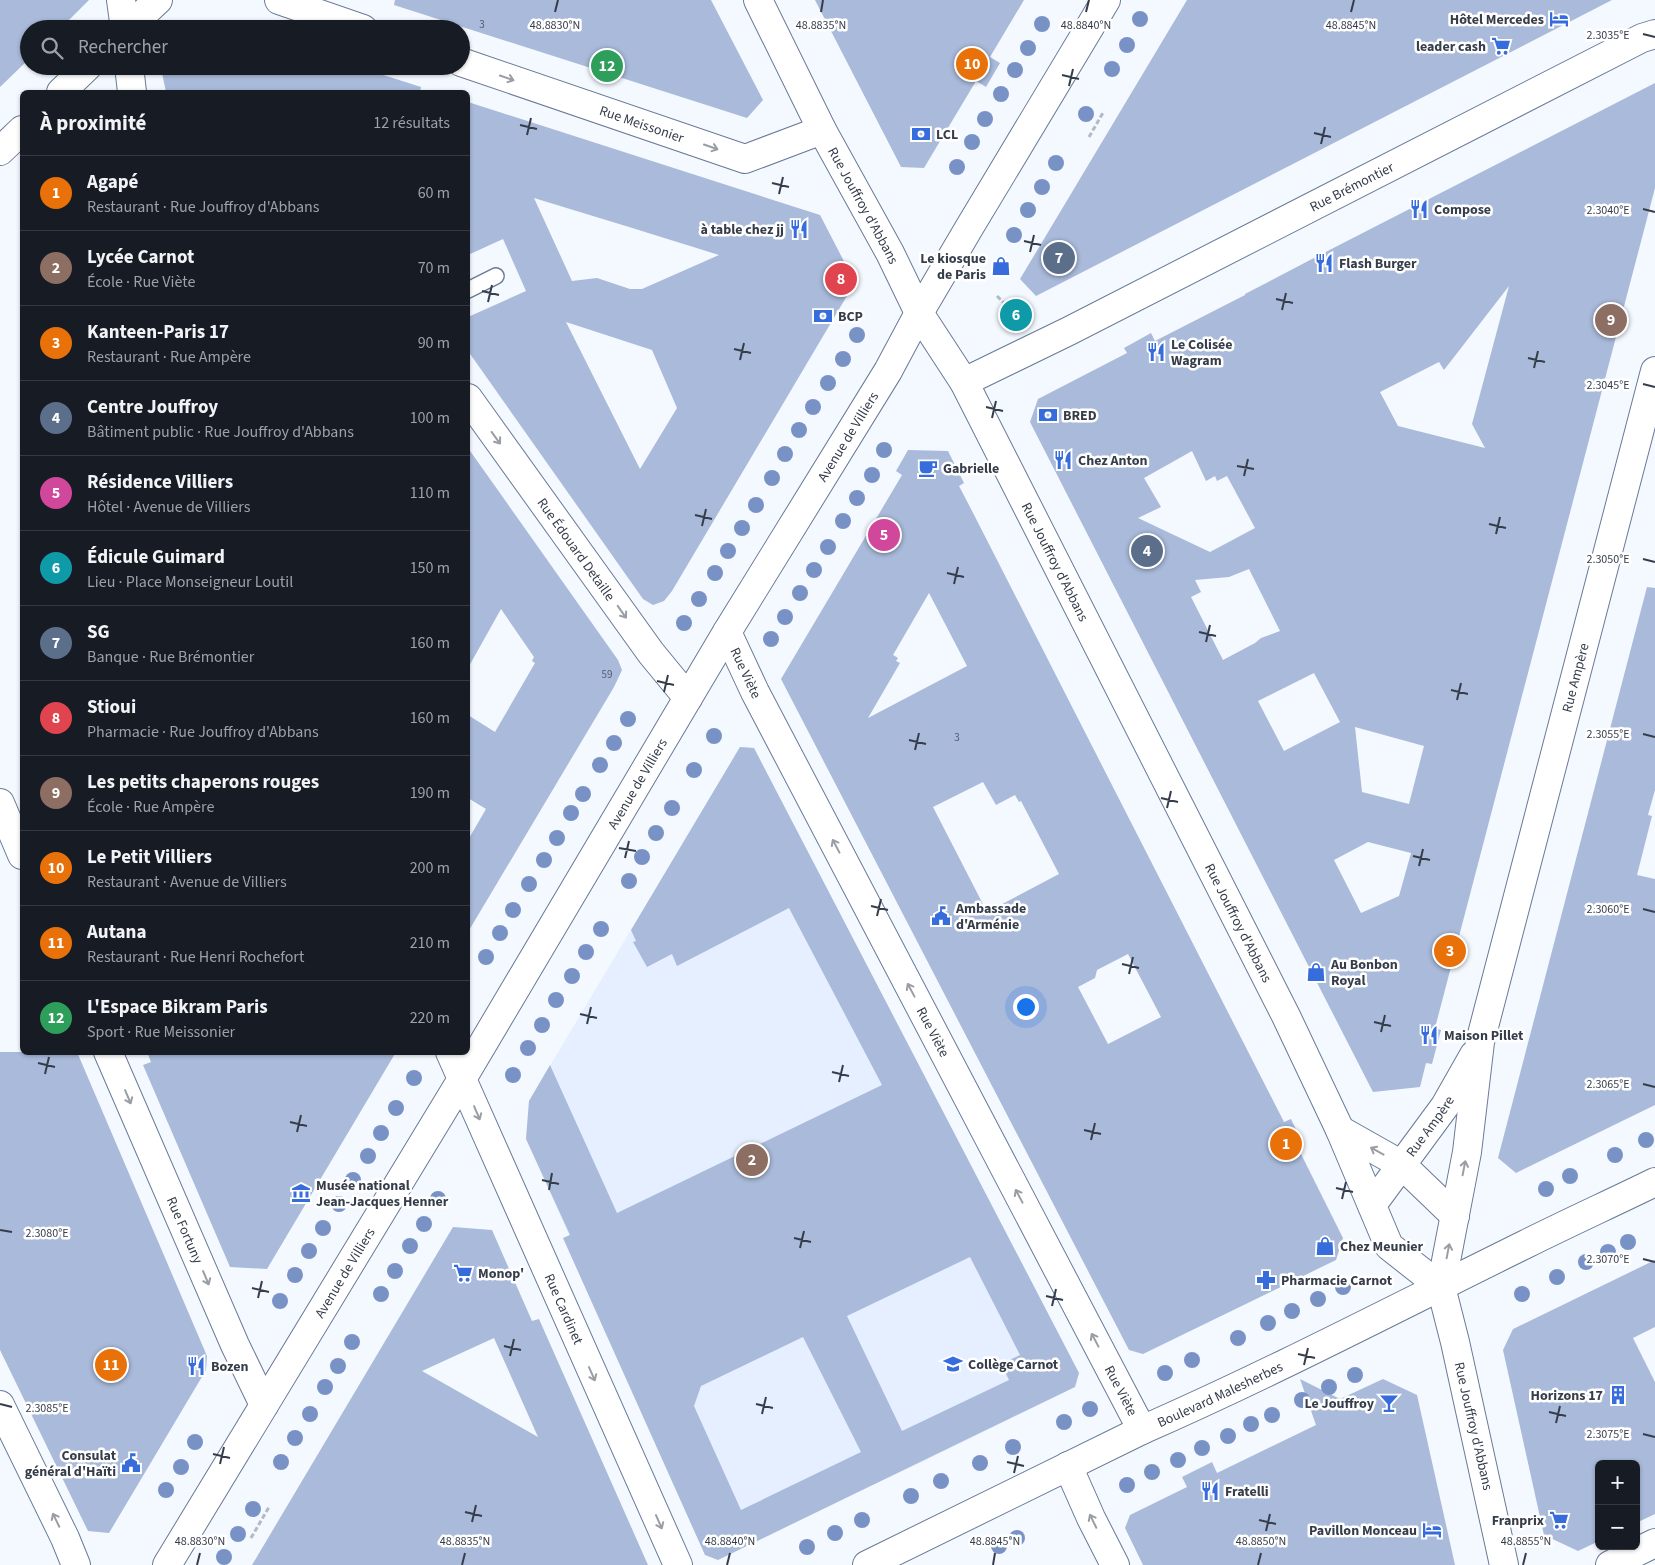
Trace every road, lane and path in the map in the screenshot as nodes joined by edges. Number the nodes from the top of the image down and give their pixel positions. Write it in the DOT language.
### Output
graph roads {
  1 [pos="121,0"];
  2 [pos="158,0"];
  3 [pos="279,0"];
  4 [pos="758,0"];
  5 [pos="1106,0"];
  6 [pos="124,20"];
  7 [pos="136,20"];
  8 [pos="337,20"];
  9 [pos="1655,34"];
  10 [pos="470,65"];
  11 [pos="79,75"];
  12 [pos="130,75"];
  13 [pos="63,90"];
  14 [pos="132,90"];
  15 [pos="1104,111"];
  16 [pos="822,130"];
  17 [pos="20,132"];
  18 [pos="1089,137"];
  19 [pos="0,151"];
  20 [pos="496,276"];
  21 [pos="470,289"];
  22 [pos="997,296"];
  23 [pos="919,313"];
  24 [pos="1014,313"];
  25 [pos="1655,371"];
  26 [pos="964,382"];
  27 [pos="470,401"];
  28 [pos="727,632"];
  29 [pos="688,698"];
  30 [pos="0,803"];
  31 [pos="20,850"];
  32 [pos="1480,1042"];
  33 [pos="109,1055"];
  34 [pos="451,1055"];
  35 [pos="462,1079"];
  36 [pos="1340,1130"];
  37 [pos="1402,1165"];
  38 [pos="1655,1182"];
  39 [pos="1372,1205"];
  40 [pos="1455,1216"];
  41 [pos="1441,1287"];
  42 [pos="0,1405"];
  43 [pos="264,1405"];
  44 [pos="1142,1430"];
  45 [pos="1068,1466"];
  46 [pos="268,1507"];
  47 [pos="251,1538"];
  48 [pos="1655,1544"];
  49 [pos="76,1565"];
  50 [pos="167,1565"];
  51 [pos="678,1565"];
  52 [pos="867,1565"];
  53 [pos="1114,1565"];
  54 [pos="1504,1565"];
  55 [pos="1610,1565"];
  1 -- 6 [label="street"];
  2 -- 7 [label="street"];
  3 -- 8 [label="street"];
  4 -- 16 [label="street, Rue Jouffroy d'Abbans"];
  5 -- 23 [label="street, Avenue de Villiers"];
  9 -- 26 [label="street, Rue Brémontier"];
  10 -- 16 [label="street, Rue Meissonier, one-way"];
  11 -- 13 [label="street"];
  12 -- 14 [label="street"];
  15 -- 18 [label="path"];
  16 -- 23 [label="street, Rue Jouffroy d'Abbans"];
  17 -- 19 [label="street"];
  20 -- 21 [label="lane"];
  22 -- 24 [label="path"];
  23 -- 26 [label="street, Rue Jouffroy d'Abbans"];
  23 -- 28 [label="street, Avenue de Villiers"];
  25 -- 32 [label="street, Rue Ampère"];
  26 -- 36 [label="street, Rue Jouffroy d'Abbans"];
  27 -- 29 [label="street, Rue Édouard Detaille, one-way"];
  28 -- 29 [label="street, Avenue de Villiers"];
  44 -- 28 [label="street, Rue Viète, one-way"];
  29 -- 35 [label="street, Avenue de Villiers"];
  30 -- 31 [label="street"];
  32 -- 37 [label="street, Rue Ampère"];
  40 -- 32 [label="street, Rue Ampère, one-way"];
  33 -- 43 [label="street, Rue Fortuny, one-way"];
  34 -- 35 [label="street, Rue Cardinet"];
  35 -- 43 [label="street, Avenue de Villiers"];
  35 -- 51 [label="street, Rue Cardinet, one-way"];
  37 -- 36 [label="street, one-way"];
  36 -- 39 [label="street, Rue Jouffroy d'Abbans"];
  37 -- 39 [label="street, Rue Ampère"];
  37 -- 40 [label="street"];
  38 -- 41 [label="street, Boulevard Malesherbes"];
  39 -- 41 [label="street, Rue Jouffroy d'Abbans"];
  41 -- 40 [label="street, Rue Jouffroy d'Abbans, one-way"];
  41 -- 44 [label="street, Boulevard Malesherbes"];
  41 -- 54 [label="street, Rue Jouffroy d'Abbans"];
  49 -- 42 [label="street, one-way"];
  43 -- 50 [label="street, Avenue de Villiers"];
  44 -- 45 [label="street, Boulevard Malesherbes"];
  45 -- 52 [label="street, Boulevard Malesherbes"];
  53 -- 45 [label="street, one-way"];
  46 -- 47 [label="path"];
  48 -- 55 [label="street"];
}
